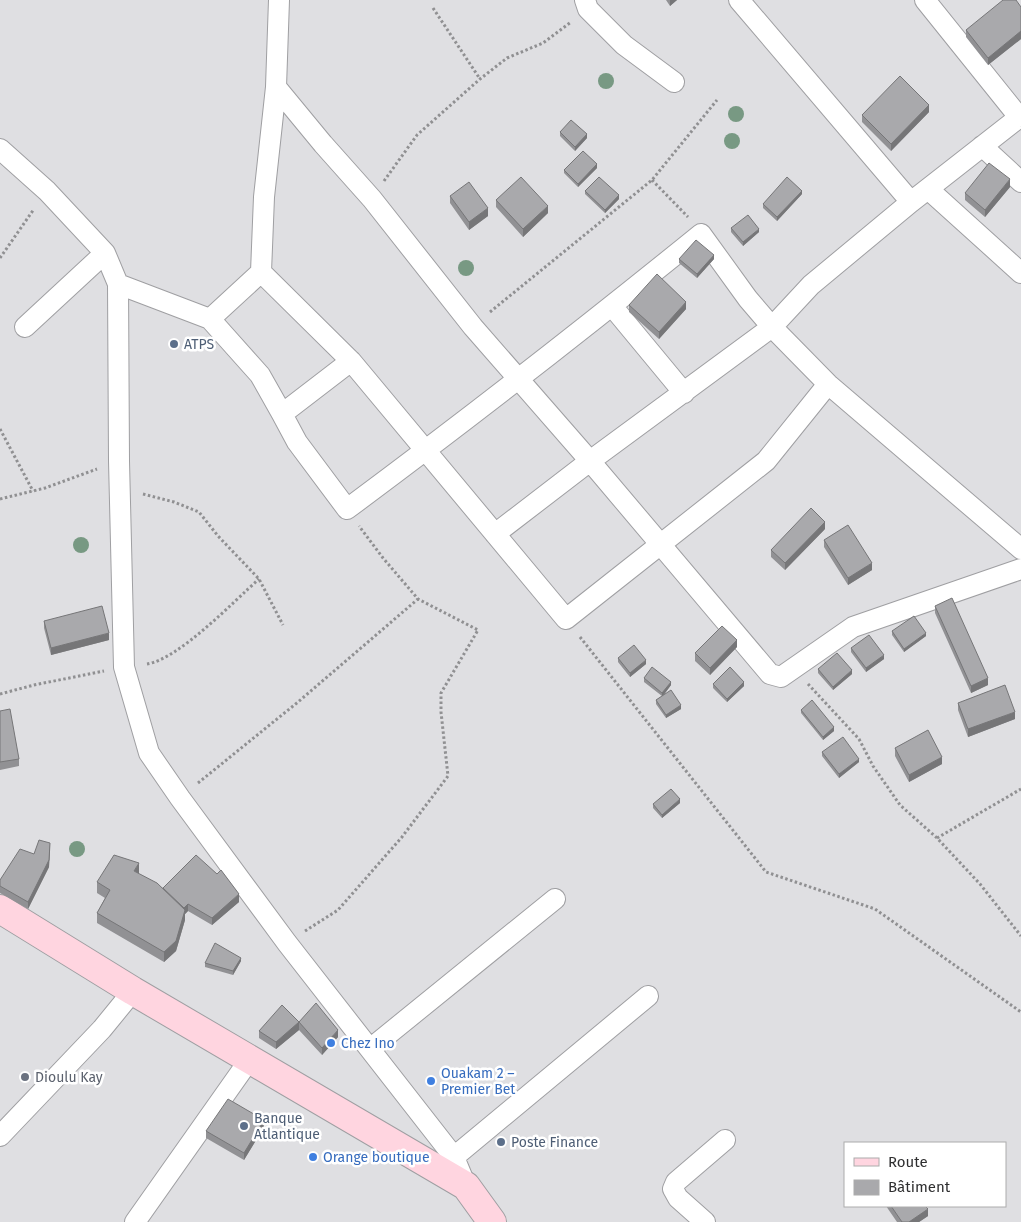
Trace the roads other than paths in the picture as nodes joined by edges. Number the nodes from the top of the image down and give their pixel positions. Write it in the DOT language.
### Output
graph roads {
  1 [pos="279,0"];
  2 [pos="739,0"];
  3 [pos="926,0"];
  4 [pos="586,5"];
  5 [pos="674,82"];
  6 [pos="276,87"];
  7 [pos="1020,116"];
  8 [pos="982,146"];
  9 [pos="0,149"];
  10 [pos="1021,182"];
  11 [pos="928,189"];
  12 [pos="911,202"];
  13 [pos="105,253"];
  14 [pos="261,272"];
  15 [pos="1021,273"];
  16 [pos="118,284"];
  17 [pos="612,306"];
  18 [pos="210,319"];
  19 [pos="25,327"];
  20 [pos="772,327"];
  21 [pos="351,361"];
  22 [pos="518,379"];
  23 [pos="828,384"];
  24 [pos="684,393"];
  25 [pos="282,414"];
  26 [pos="426,451"];
  27 [pos="590,461"];
  28 [pos="495,534"];
  29 [pos="660,545"];
  30 [pos="1021,548"];
  31 [pos="1021,569"];
  32 [pos="555,899"];
  33 [pos="0,909"];
  34 [pos="133,991"];
  35 [pos="648,996"];
  36 [pos="370,1049"];
  37 [pos="250,1059"];
  38 [pos="0,1136"];
  39 [pos="725,1140"];
  40 [pos="454,1157"];
  41 [pos="466,1186"];
  42 [pos="134,1222"];
  43 [pos="492,1222"];
  44 [pos="705,1222"];
  1 -- 6 [label="street"];
  2 -- 12 [label="street"];
  3 -- 7 [label="street"];
  4 -- 5 [label="street"];
  6 -- 14 [label="street"];
  6 -- 22 [label="street"];
  7 -- 8 [label="street"];
  8 -- 10 [label="street"];
  8 -- 11 [label="street"];
  9 -- 13 [label="street"];
  11 -- 12 [label="street"];
  11 -- 15 [label="street"];
  12 -- 20 [label="street"];
  13 -- 16 [label="street"];
  13 -- 19 [label="street"];
  14 -- 18 [label="street"];
  14 -- 21 [label="street"];
  16 -- 18 [label="street"];
  16 -- 36 [label="street"];
  17 -- 20 [label="street"];
  17 -- 22 [label="street"];
  17 -- 24 [label="street"];
  18 -- 25 [label="street"];
  20 -- 23 [label="street"];
  20 -- 24 [label="street"];
  21 -- 25 [label="street"];
  21 -- 26 [label="street"];
  22 -- 26 [label="street"];
  22 -- 27 [label="street"];
  23 -- 29 [label="street"];
  23 -- 30 [label="street"];
  24 -- 27 [label="street"];
  25 -- 26 [label="street"];
  26 -- 28 [label="street"];
  27 -- 28 [label="street"];
  27 -- 29 [label="street"];
  28 -- 29 [label="street"];
  29 -- 31 [label="street"];
  32 -- 36 [label="street"];
  33 -- 34 [label="street"];
  34 -- 37 [label="street"];
  34 -- 38 [label="street"];
  35 -- 40 [label="street"];
  36 -- 40 [label="street"];
  37 -- 41 [label="street"];
  37 -- 42 [label="street"];
  39 -- 44 [label="street"];
  40 -- 41 [label="street"];
  41 -- 43 [label="street"];
}
